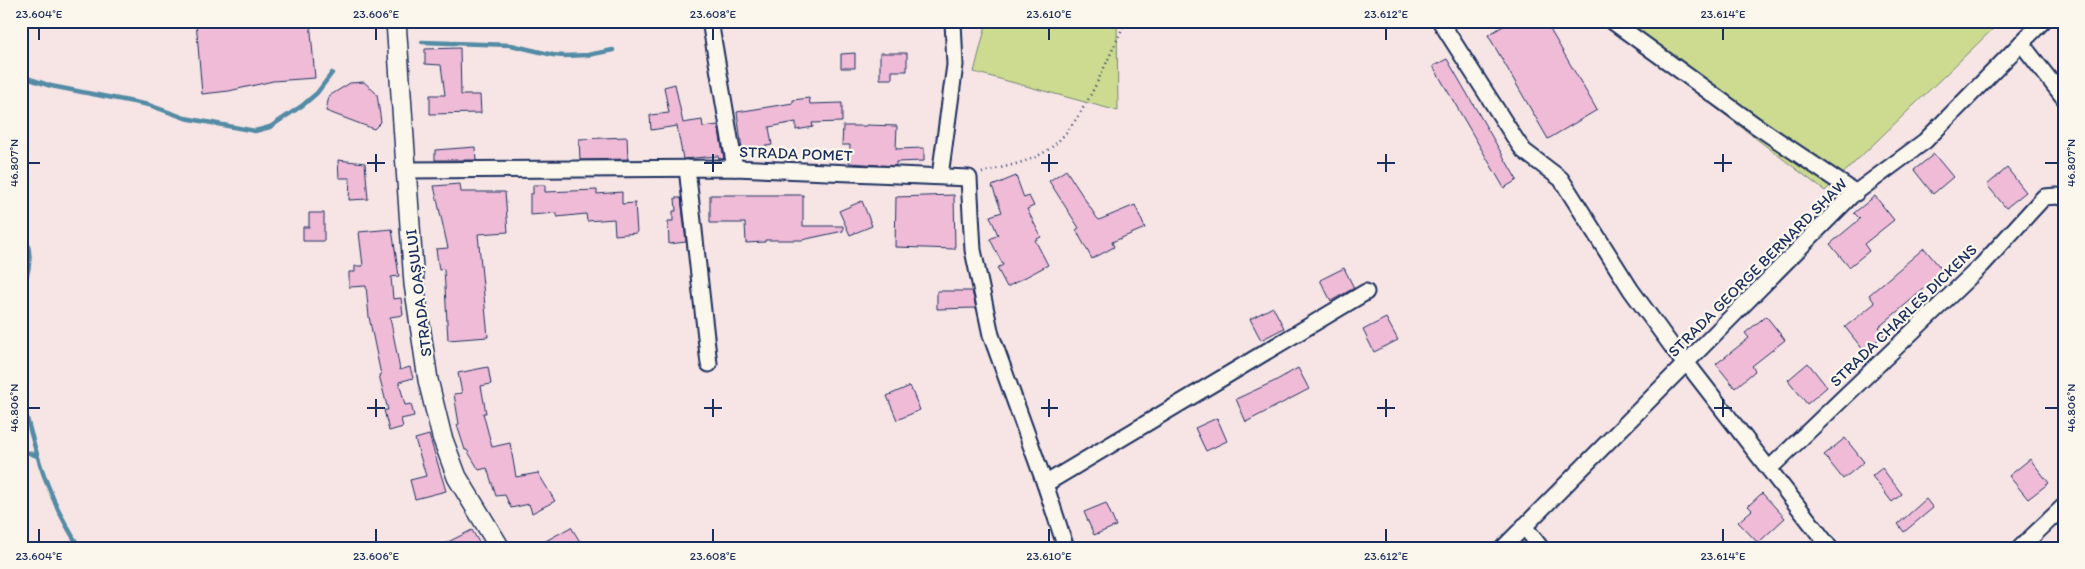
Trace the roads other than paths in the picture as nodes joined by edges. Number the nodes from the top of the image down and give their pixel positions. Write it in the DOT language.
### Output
graph roads {
  1 [pos="396,21"];
  2 [pos="710,21"];
  3 [pos="953,21"];
  4 [pos="1440,21"];
  5 [pos="1612,21"];
  6 [pos="2043,21"];
  7 [pos="2021,43"];
  8 [pos="2064,98"];
  9 [pos="687,168"];
  10 [pos="735,168"];
  11 [pos="405,170"];
  12 [pos="940,176"];
  13 [pos="1856,192"];
  14 [pos="2064,198"];
  15 [pos="1366,292"];
  16 [pos="1685,362"];
  17 [pos="709,364"];
  18 [pos="1769,469"];
  19 [pos="1045,484"];
  20 [pos="2064,506"];
  21 [pos="1524,526"];
  22 [pos="500,548"];
  23 [pos="1066,548"];
  24 [pos="1503,548"];
  25 [pos="1541,548"];
  26 [pos="1830,548"];
  27 [pos="2020,548"];
  1 -- 11 [label="main road, STRADA OAȘULUI"];
  2 -- 10 [label="street"];
  3 -- 12 [label="street"];
  4 -- 16 [label="street"];
  5 -- 13 [label="street"];
  6 -- 7 [label="street, STRADA GEORGE BERNARD SHAW"];
  7 -- 8 [label="street"];
  7 -- 13 [label="street, STRADA GEORGE BERNARD SHAW"];
  9 -- 10 [label="street, STRADA POMET"];
  9 -- 11 [label="street, STRADA POMET"];
  9 -- 17 [label="street"];
  10 -- 12 [label="street, STRADA POMET"];
  11 -- 22 [label="main road, STRADA OAȘULUI"];
  12 -- 19 [label="street, STRADA POMET"];
  13 -- 16 [label="street, STRADA GEORGE BERNARD SHAW"];
  14 -- 18 [label="street, STRADA CHARLES DICKENS"];
  15 -- 19 [label="street"];
  16 -- 18 [label="street"];
  16 -- 21 [label="street, STRADA GEORGE BERNARD SHAW"];
  18 -- 26 [label="street"];
  19 -- 23 [label="street"];
  20 -- 27 [label="street"];
  21 -- 24 [label="street, STRADA GEORGE BERNARD SHAW"];
  21 -- 25 [label="street"];
}
